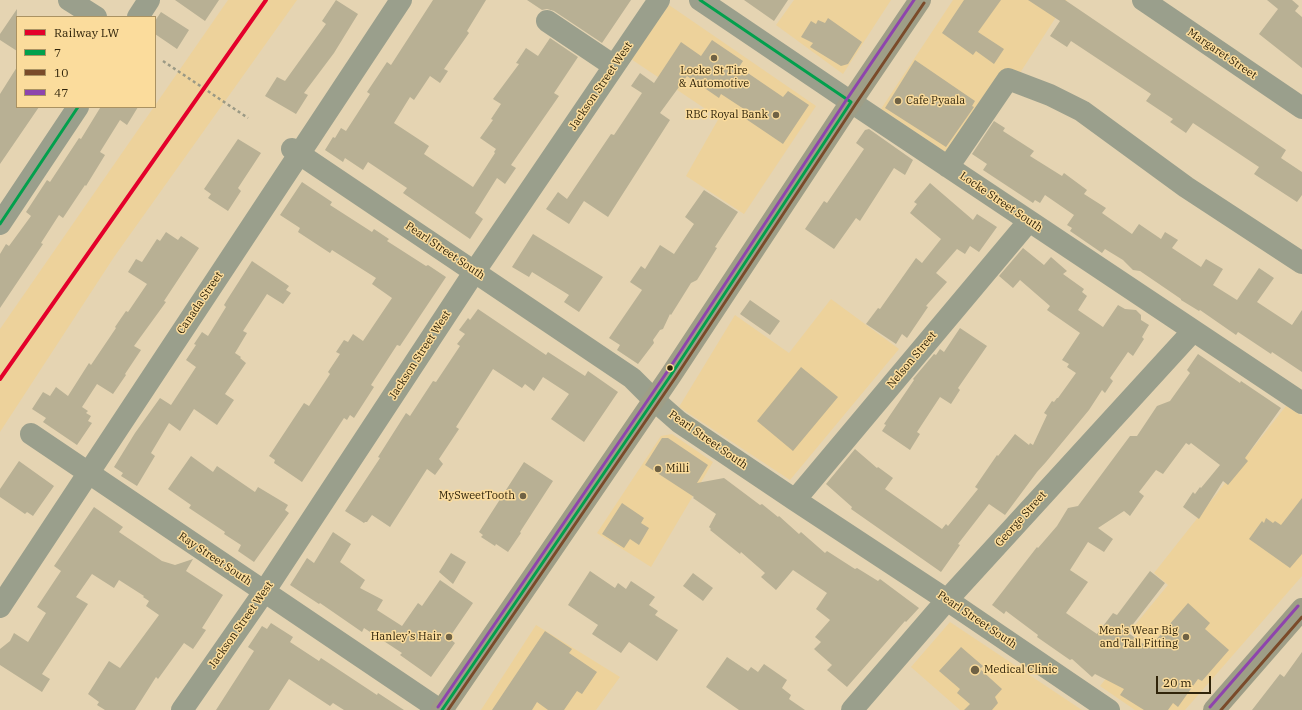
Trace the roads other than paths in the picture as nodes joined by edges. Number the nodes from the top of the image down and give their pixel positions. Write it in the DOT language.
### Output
graph roads {
  1 [pos="70,0"];
  2 [pos="149,0"];
  3 [pos="401,0"];
  4 [pos="659,0"];
  5 [pos="700,0"];
  6 [pos="920,0"];
  7 [pos="1143,0"];
  8 [pos="94,16"];
  9 [pos="139,16"];
  10 [pos="547,22"];
  11 [pos="614,66"];
  12 [pos="851,102"];
  13 [pos="77,108"];
  14 [pos="1302,108"];
  15 [pos="295,151"];
  16 [pos="948,167"];
  17 [pos="1029,220"];
  18 [pos="0,224"];
  19 [pos="1302,263"];
  20 [pos="475,271"];
  21 [pos="1193,331"];
  22 [pos="654,400"];
  23 [pos="1302,403"];
  24 [pos="31,434"];
  25 [pos="88,473"];
  26 [pos="795,500"];
  27 [pos="264,592"];
  28 [pos="947,600"];
  29 [pos="0,607"];
  30 [pos="1302,609"];
  31 [pos="182,710"];
  32 [pos="441,710"];
  33 [pos="852,710"];
  34 [pos="1109,710"];
  35 [pos="1214,710"];
  1 -- 8 [label="street"];
  2 -- 9 [label="street"];
  3 -- 15 [label="street, Canada Street"];
  4 -- 11 [label="street, Jackson Street West"];
  5 -- 12 [label="street, Locke Street South"];
  6 -- 12 [label="main road"];
  7 -- 14 [label="street, Margaret Street"];
  10 -- 11 [label="street"];
  11 -- 20 [label="street, Jackson Street West"];
  12 -- 16 [label="street, Locke Street South"];
  12 -- 22 [label="main road"];
  13 -- 18 [label="street"];
  15 -- 20 [label="street, Pearl Street South"];
  15 -- 25 [label="street, Canada Street"];
  16 -- 17 [label="street, Locke Street South"];
  16 -- 19 [label="street"];
  17 -- 21 [label="street, Locke Street South"];
  17 -- 26 [label="street, Nelson Street"];
  20 -- 22 [label="street, Pearl Street South"];
  20 -- 27 [label="street, Jackson Street West"];
  21 -- 23 [label="street, Locke Street South"];
  21 -- 28 [label="street, George Street"];
  22 -- 26 [label="street, Pearl Street South"];
  22 -- 32 [label="main road"];
  24 -- 25 [label="street, Ray Street South"];
  25 -- 27 [label="street, Ray Street South"];
  25 -- 29 [label="street, Canada Street"];
  26 -- 28 [label="street, Pearl Street South"];
  27 -- 31 [label="street, Jackson Street West"];
  27 -- 32 [label="street, Ray Street South"];
  28 -- 33 [label="street, George Street"];
  28 -- 34 [label="street, Pearl Street South"];
  30 -- 35 [label="main road"];
}
